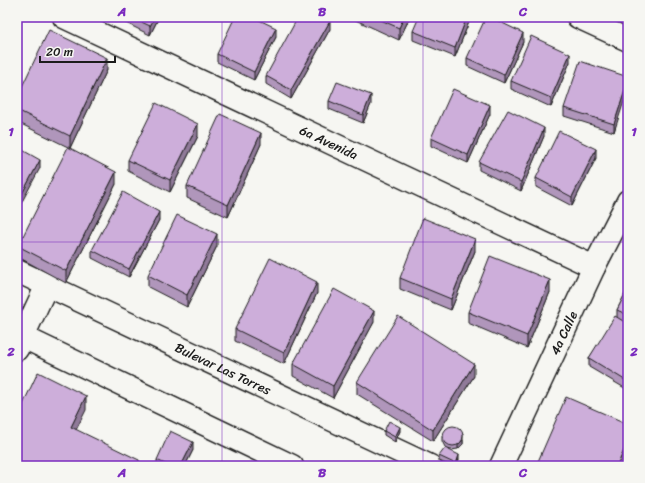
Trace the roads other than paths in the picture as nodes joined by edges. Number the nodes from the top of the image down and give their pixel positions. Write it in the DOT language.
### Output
graph roads {
  1 [pos="64,17"];
  2 [pos="578,17"];
  3 [pos="628,40"];
  4 [pos="628,201"];
  5 [pos="594,267"];
  6 [pos="17,271"];
  7 [pos="47,285"];
  8 [pos="19,340"];
  9 [pos="292,466"];
  10 [pos="430,466"];
  11 [pos="501,466"];
  1 -- 5 [label="street, 6a Avenida"];
  2 -- 3 [label="street"];
  4 -- 5 [label="street, 4a Calle"];
  5 -- 11 [label="street, 4a Calle"];
  6 -- 7 [label="street, Bulevar Las Torres"];
  7 -- 8 [label="street"];
  7 -- 10 [label="street, Bulevar Las Torres"];
  8 -- 9 [label="street"];
}
